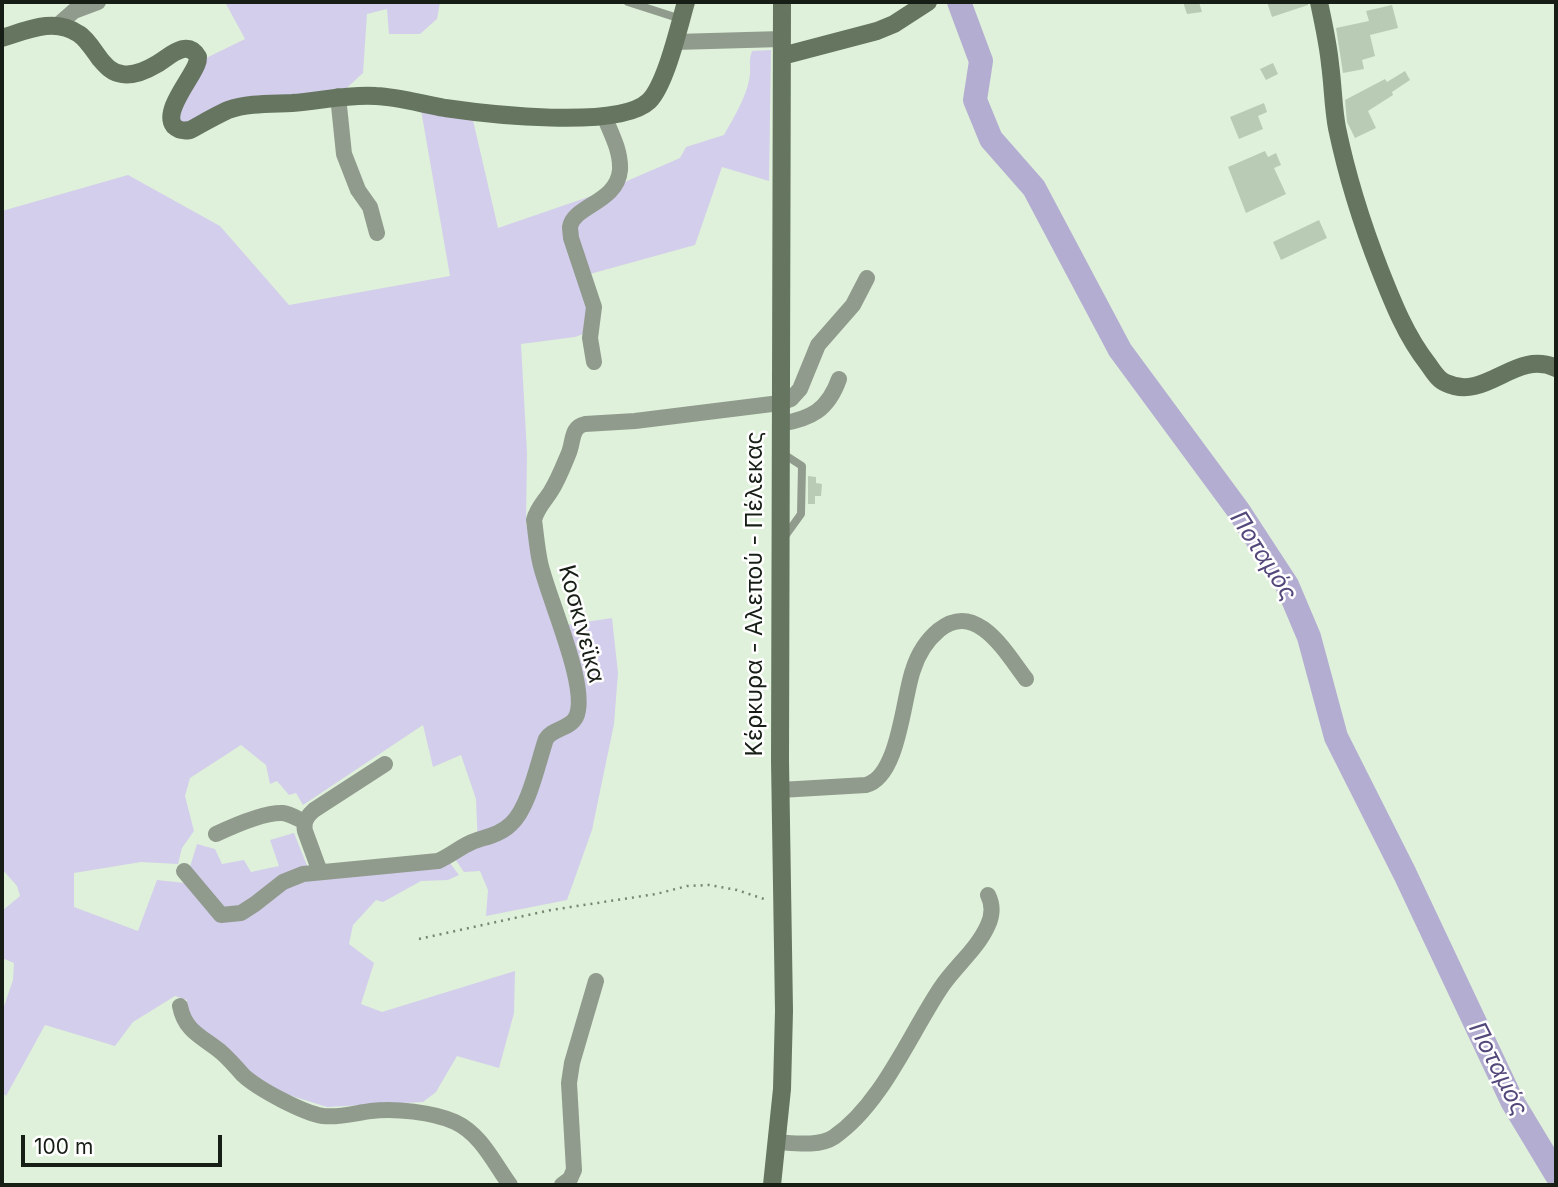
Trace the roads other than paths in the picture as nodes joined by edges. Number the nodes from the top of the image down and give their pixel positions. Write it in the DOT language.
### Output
graph roads {
  1 [pos="98,2"];
  2 [pos="628,2"];
  3 [pos="782,2"];
  4 [pos="928,2"];
  5 [pos="1319,2"];
  6 [pos="684,10"];
  7 [pos="58,25"];
  8 [pos="2,38"];
  9 [pos="675,42"];
  10 [pos="782,48"];
  11 [pos="338,96"];
  12 [pos="604,116"];
  13 [pos="377,233"];
  14 [pos="867,278"];
  15 [pos="594,362"];
  16 [pos="1556,368"];
  17 [pos="839,379"];
  18 [pos="780,403"];
  19 [pos="780,424"];
  20 [pos="1026,679"];
  21 [pos="385,764"];
  22 [pos="780,790"];
  23 [pos="305,822"];
  24 [pos="216,834"];
  25 [pos="184,872"];
  26 [pos="320,872"];
  27 [pos="988,895"];
  28 [pos="596,981"];
  29 [pos="180,1006"];
  30 [pos="776,1142"];
  31 [pos="510,1185"];
  32 [pos="562,1185"];
  33 [pos="772,1185"];
  1 -- 7 [label="street"];
  2 -- 6 [label="lane"];
  3 -- 10 [label="street, Κέρκυρα - Αλεπού - Πέλεκας"];
  4 -- 10 [label="street"];
  5 -- 16 [label="street"];
  6 -- 9 [label="street"];
  7 -- 8 [label="street"];
  7 -- 11 [label="street"];
  9 -- 10 [label="street"];
  9 -- 12 [label="street"];
  10 -- 18 [label="street, Κέρκυρα - Αλεπού - Πέλεκας"];
  11 -- 12 [label="street"];
  11 -- 13 [label="street"];
  12 -- 15 [label="street"];
  14 -- 18 [label="street"];
  17 -- 19 [label="street"];
  18 -- 19 [label="street, Κέρκυρα - Αλεπού - Πέλεκας"];
  18 -- 26 [label="street, Κοσκινεϊκα"];
  19 -- 22 [label="street, Κέρκυρα - Αλεπού - Πέλεκας"];
  20 -- 22 [label="street"];
  21 -- 23 [label="street"];
  22 -- 30 [label="street, Κέρκυρα - Αλεπού - Πέλεκας"];
  23 -- 24 [label="street"];
  23 -- 26 [label="street"];
  25 -- 26 [label="street, Κοσκινεϊκα"];
  27 -- 30 [label="street"];
  28 -- 32 [label="street"];
  29 -- 31 [label="street"];
  30 -- 33 [label="street, Κέρκυρα - Αλεπού - Πέλεκας"];
}
